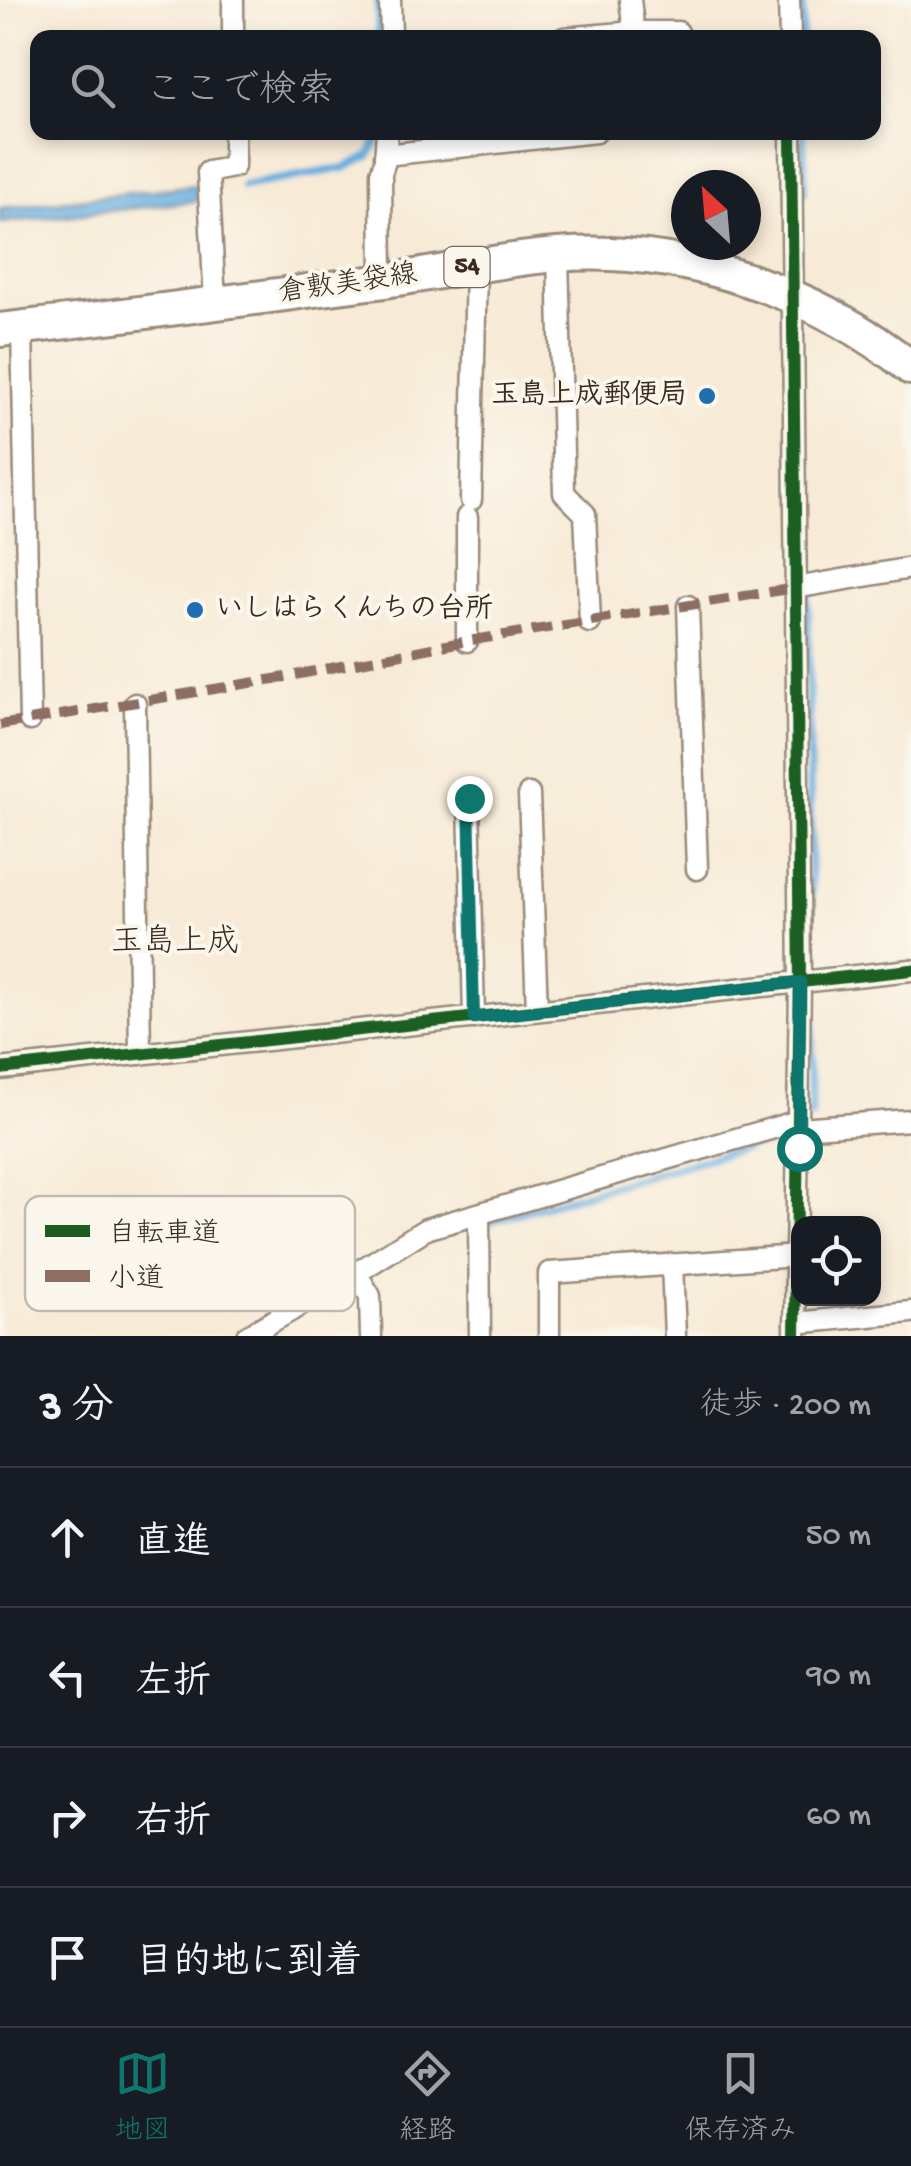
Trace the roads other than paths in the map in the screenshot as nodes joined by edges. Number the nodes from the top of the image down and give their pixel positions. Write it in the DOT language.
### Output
graph roads {
  1 [pos="233,0"];
  2 [pos="390,0"];
  3 [pos="630,0"];
  4 [pos="789,0"];
  5 [pos="234,30"];
  6 [pos="390,30"];
  7 [pos="634,30"];
  8 [pos="790,30"];
  9 [pos="234,140"];
  10 [pos="386,140"];
  11 [pos="526,140"];
  12 [pos="790,140"];
  13 [pos="385,156"];
  14 [pos="558,254"];
  15 [pos="476,265"];
  16 [pos="382,282"];
  17 [pos="793,298"];
  18 [pos="215,303"];
  19 [pos="11,329"];
  20 [pos="911,368"];
  21 [pos="911,568"];
  22 [pos="796,588"];
  23 [pos="688,606"];
  24 [pos="590,622"];
  25 [pos="467,641"];
  26 [pos="135,704"];
  27 [pos="30,720"];
  28 [pos="529,794"];
  29 [pos="469,798"];
  30 [pos="697,870"];
  31 [pos="911,970"];
  32 [pos="800,982"];
  33 [pos="536,1010"];
  34 [pos="474,1018"];
  35 [pos="140,1054"];
  36 [pos="0,1069"];
  37 [pos="911,1120"];
  38 [pos="798,1124"];
  39 [pos="797,1216"];
  40 [pos="479,1222"];
  41 [pos="791,1256"];
  42 [pos="672,1264"];
  43 [pos="360,1280"];
  44 [pos="355,1282"];
  45 [pos="298,1311"];
  46 [pos="911,1312"];
  47 [pos="795,1329"];
  48 [pos="248,1336"];
  49 [pos="371,1336"];
  50 [pos="480,1336"];
  51 [pos="549,1336"];
  52 [pos="675,1336"];
  1 -- 5 [label="street"];
  2 -- 6 [label="street"];
  3 -- 7 [label="street"];
  4 -- 8 [label="street"];
  9 -- 18 [label="street"];
  10 -- 13 [label="street"];
  11 -- 13 [label="street"];
  12 -- 17 [label="street"];
  13 -- 16 [label="street"];
  14 -- 15 [label="main road, 倉敷美袋線 / 54"];
  14 -- 17 [label="main road, 倉敷美袋線 / 54"];
  14 -- 24 [label="street"];
  15 -- 16 [label="main road, 倉敷美袋線 / 54"];
  15 -- 25 [label="street"];
  16 -- 18 [label="main road, 倉敷美袋線 / 54"];
  17 -- 20 [label="main road, 倉敷美袋線 / 54"];
  17 -- 22 [label="street"];
  18 -- 19 [label="main road, 倉敷美袋線 / 54"];
  19 -- 27 [label="street"];
  21 -- 22 [label="street"];
  22 -- 32 [label="street"];
  23 -- 30 [label="street"];
  26 -- 35 [label="street"];
  28 -- 33 [label="street"];
  29 -- 34 [label="street"];
  31 -- 32 [label="street"];
  32 -- 33 [label="street"];
  32 -- 38 [label="street"];
  33 -- 34 [label="street"];
  34 -- 35 [label="street"];
  35 -- 36 [label="street"];
  37 -- 38 [label="street"];
  38 -- 39 [label="street"];
  38 -- 40 [label="street"];
  40 -- 43 [label="street"];
  40 -- 50 [label="street"];
  41 -- 42 [label="street"];
  42 -- 51 [label="street"];
  42 -- 52 [label="street"];
  43 -- 44 [label="street"];
  43 -- 49 [label="street"];
  45 -- 48 [label="street"];
  46 -- 47 [label="street"];
}
